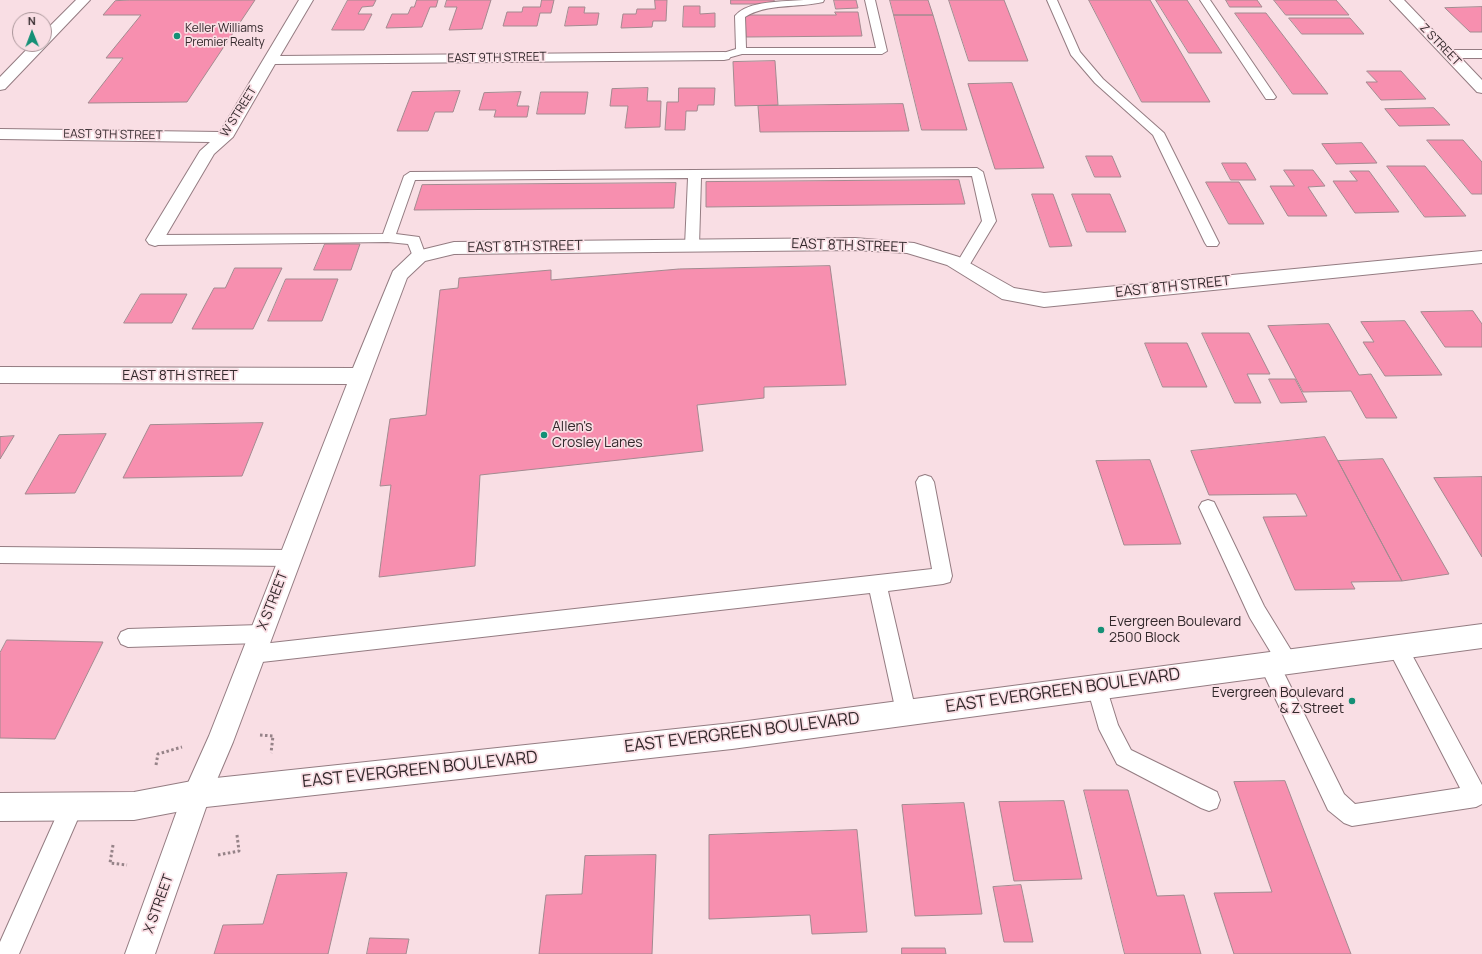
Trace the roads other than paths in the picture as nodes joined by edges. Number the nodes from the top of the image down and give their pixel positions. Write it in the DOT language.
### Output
graph roads {
  1 [pos="83,0"];
  2 [pos="306,0"];
  3 [pos="819,0"];
  4 [pos="870,0"];
  5 [pos="1052,0"];
  6 [pos="1205,0"];
  7 [pos="1397,0"];
  8 [pos="52,32"];
  9 [pos="741,51"];
  10 [pos="32,52"];
  11 [pos="1449,54"];
  12 [pos="1482,54"];
  13 [pos="724,56"];
  14 [pos="271,60"];
  15 [pos="0,86"];
  16 [pos="1482,89"];
  17 [pos="1270,97"];
  18 [pos="0,134"];
  19 [pos="225,137"];
  20 [pos="695,174"];
  21 [pos="388,238"];
  22 [pos="155,240"];
  23 [pos="1212,243"];
  24 [pos="692,246"];
  25 [pos="419,256"];
  26 [pos="1482,257"];
  27 [pos="962,266"];
  28 [pos="0,375"];
  29 [pos="359,376"];
  30 [pos="925,482"];
  31 [pos="1208,508"];
  32 [pos="0,555"];
  33 [pos="290,558"];
  34 [pos="877,584"];
  35 [pos="1482,636"];
  36 [pos="128,638"];
  37 [pos="256,644"];
  38 [pos="1397,647"];
  39 [pos="1278,663"];
  40 [pos="1097,687"];
  41 [pos="906,712"];
  42 [pos="197,794"];
  43 [pos="1209,800"];
  44 [pos="0,806"];
  45 [pos="72,806"];
  46 [pos="7,954"];
  47 [pos="140,954"];
  1 -- 8 [label="street"];
  2 -- 14 [label="street, W STREET"];
  3 -- 9 [label="lane"];
  4 -- 9 [label="lane"];
  5 -- 23 [label="lane"];
  6 -- 17 [label="lane"];
  7 -- 11 [label="street, Z STREET"];
  9 -- 13 [label="lane"];
  10 -- 15 [label="street"];
  11 -- 12 [label="street"];
  11 -- 16 [label="street, Z STREET"];
  13 -- 14 [label="street, EAST 9TH STREET"];
  14 -- 19 [label="street, W STREET"];
  18 -- 19 [label="street, EAST 9TH STREET"];
  19 -- 22 [label="street, W STREET"];
  20 -- 21 [label="lane"];
  20 -- 24 [label="lane"];
  20 -- 27 [label="lane"];
  21 -- 22 [label="lane"];
  21 -- 25 [label="lane"];
  24 -- 25 [label="street, EAST 8TH STREET"];
  24 -- 27 [label="street, EAST 8TH STREET"];
  25 -- 29 [label="street, X STREET"];
  26 -- 27 [label="street, EAST 8TH STREET"];
  28 -- 29 [label="street, EAST 8TH STREET"];
  29 -- 33 [label="street, X STREET"];
  30 -- 34 [label="lane"];
  31 -- 39 [label="lane"];
  32 -- 33 [label="lane"];
  33 -- 37 [label="street, X STREET"];
  34 -- 37 [label="lane"];
  34 -- 41 [label="lane"];
  35 -- 38 [label="street, EAST EVERGREEN BOULEVARD"];
  36 -- 37 [label="lane"];
  37 -- 42 [label="street, X STREET"];
  38 -- 39 [label="street, EAST EVERGREEN BOULEVARD"];
  38 -- 39 [label="lane"];
  39 -- 40 [label="street, EAST EVERGREEN BOULEVARD"];
  40 -- 41 [label="street, EAST EVERGREEN BOULEVARD"];
  40 -- 43 [label="lane"];
  41 -- 42 [label="street, EAST EVERGREEN BOULEVARD"];
  42 -- 45 [label="street, EAST EVERGREEN BOULEVARD"];
  42 -- 47 [label="street, X STREET"];
  44 -- 45 [label="street, EAST EVERGREEN BOULEVARD"];
  45 -- 46 [label="lane"];
}
